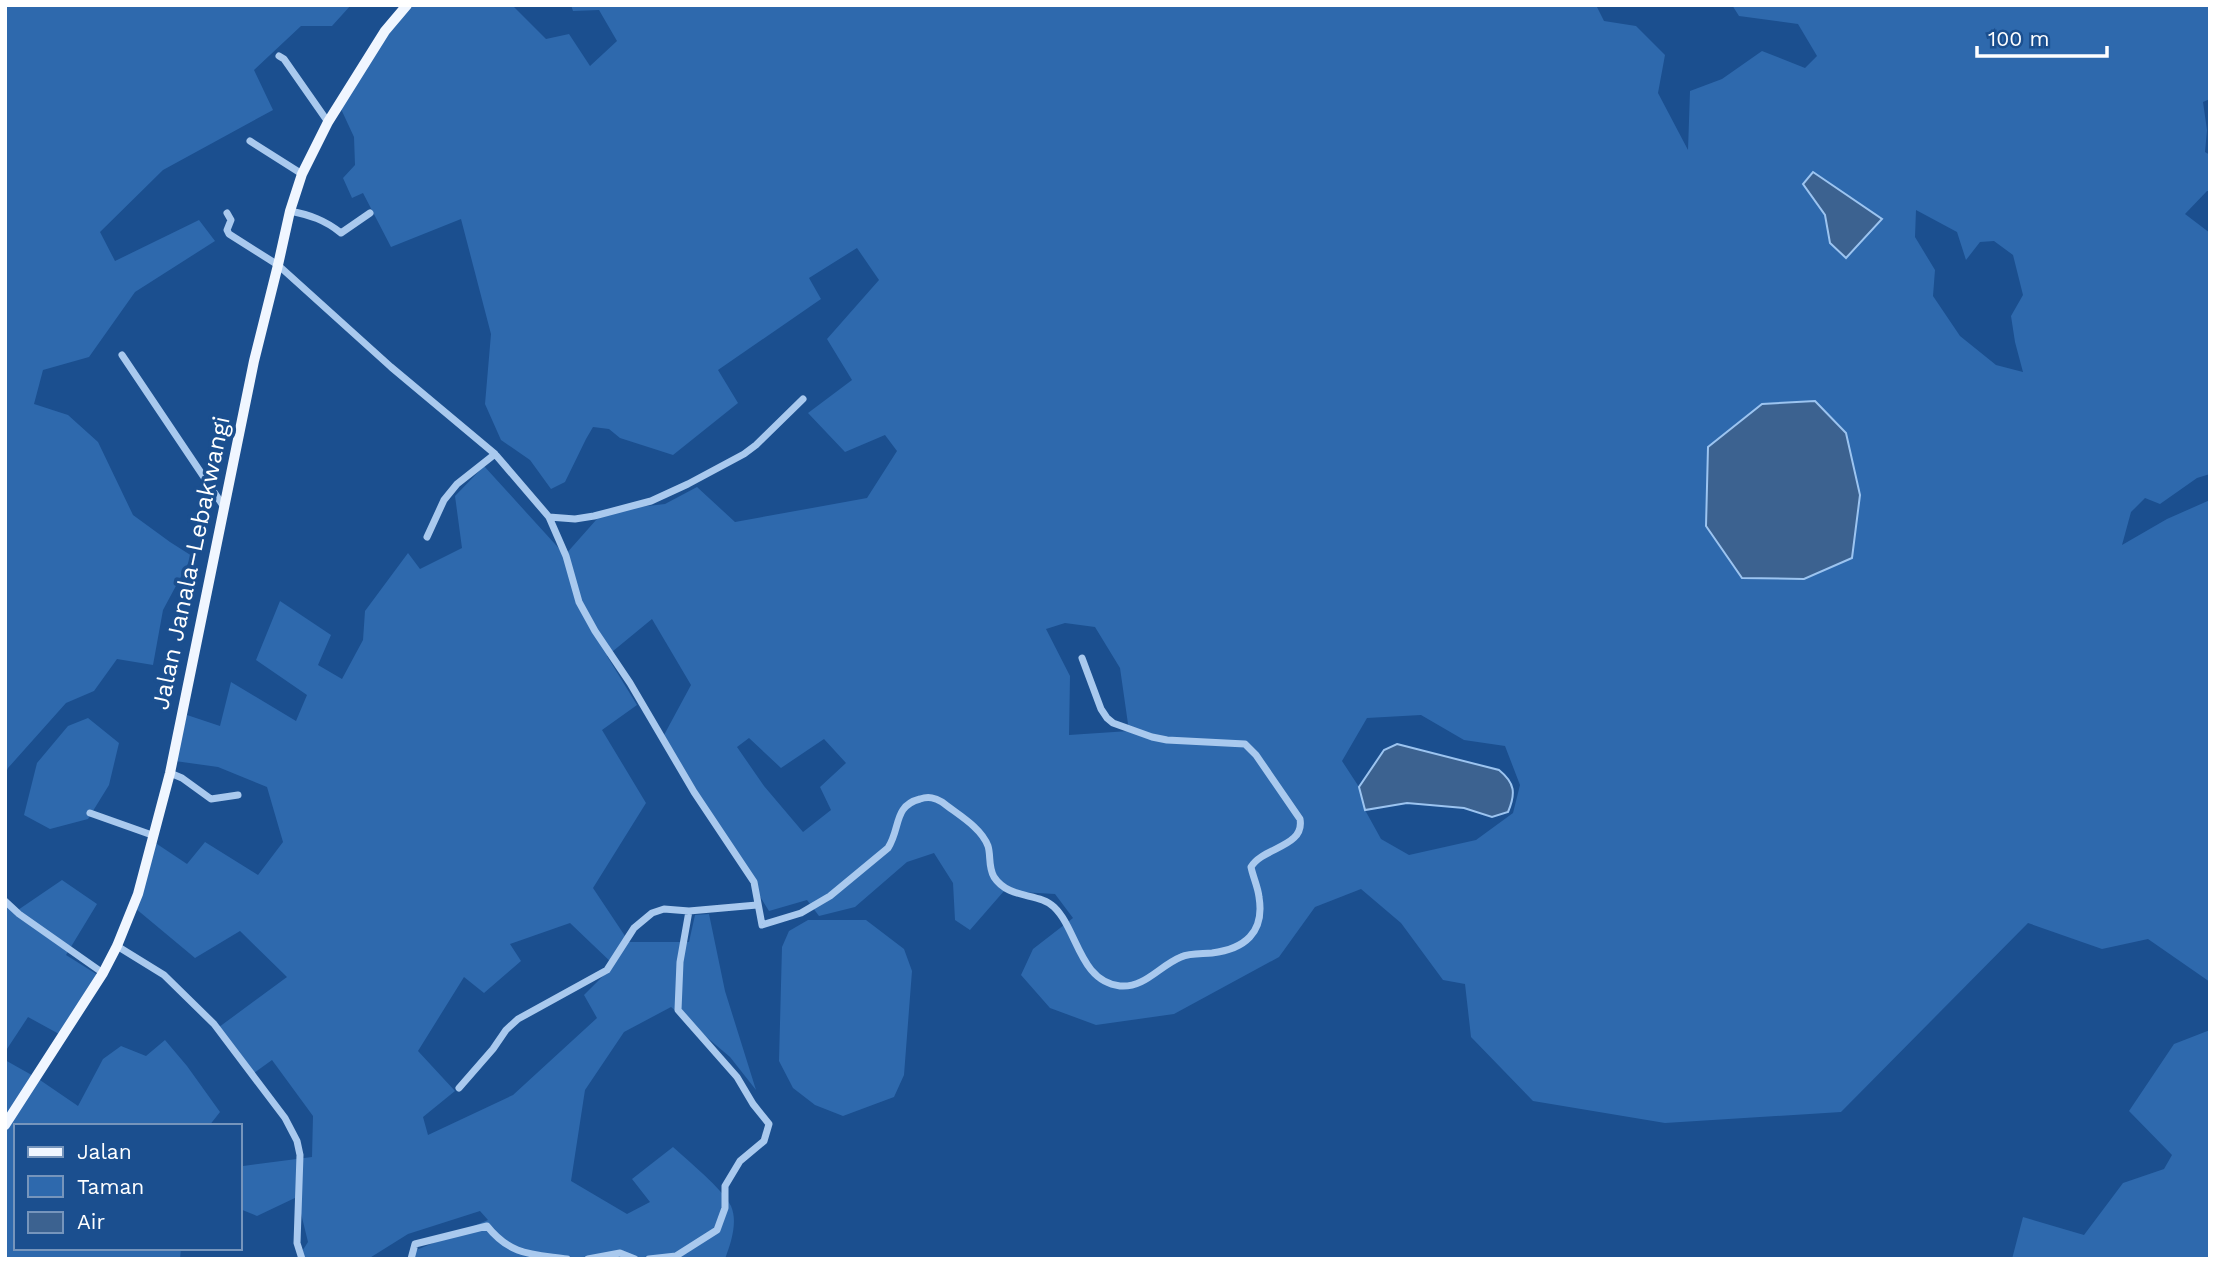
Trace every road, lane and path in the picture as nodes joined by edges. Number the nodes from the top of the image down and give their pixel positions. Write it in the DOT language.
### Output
graph roads {
  1 [pos="407,5"];
  2 [pos="279,56"];
  3 [pos="328,122"];
  4 [pos="250,141"];
  5 [pos="302,174"];
  6 [pos="290,211"];
  7 [pos="227,213"];
  8 [pos="370,213"];
  9 [pos="278,265"];
  10 [pos="122,355"];
  11 [pos="803,399"];
  12 [pos="495,454"];
  13 [pos="225,508"];
  14 [pos="549,517"];
  15 [pos="427,537"];
  16 [pos="1082,658"];
  17 [pos="170,773"];
  18 [pos="238,795"];
  19 [pos="90,813"];
  20 [pos="152,835"];
  21 [pos="5,901"];
  22 [pos="757,905"];
  23 [pos="689,911"];
  24 [pos="117,946"];
  25 [pos="103,973"];
  26 [pos="459,1088"];
  27 [pos="5,1125"];
  28 [pos="302,1259"];
  29 [pos="411,1259"];
  30 [pos="567,1259"];
  31 [pos="587,1259"];
  32 [pos="635,1259"];
  33 [pos="649,1259"];
  1 -- 3 [label="main road, Jalan Janala–Lebakwangi"];
  2 -- 3 [label="street"];
  3 -- 5 [label="main road, Jalan Janala–Lebakwangi"];
  4 -- 5 [label="street"];
  5 -- 6 [label="main road, Jalan Janala–Lebakwangi"];
  6 -- 8 [label="street"];
  6 -- 9 [label="main road, Jalan Janala–Lebakwangi"];
  7 -- 9 [label="street"];
  9 -- 12 [label="street"];
  9 -- 13 [label="main road, Jalan Janala–Lebakwangi"];
  10 -- 13 [label="street"];
  11 -- 14 [label="street"];
  12 -- 14 [label="street"];
  12 -- 15 [label="street"];
  13 -- 17 [label="main road, Jalan Janala–Lebakwangi"];
  14 -- 22 [label="street"];
  16 -- 22 [label="street"];
  17 -- 18 [label="street"];
  17 -- 20 [label="main road, Jalan Janala–Lebakwangi"];
  19 -- 20 [label="street"];
  20 -- 24 [label="main road, Jalan Janala–Lebakwangi"];
  21 -- 25 [label="street"];
  22 -- 23 [label="street"];
  23 -- 26 [label="street"];
  23 -- 33 [label="street"];
  24 -- 25 [label="main road, Jalan Janala–Lebakwangi"];
  24 -- 28 [label="street"];
  25 -- 27 [label="main road, Jalan Janala–Lebakwangi"];
  29 -- 30 [label="street"];
  31 -- 32 [label="street"];
}
